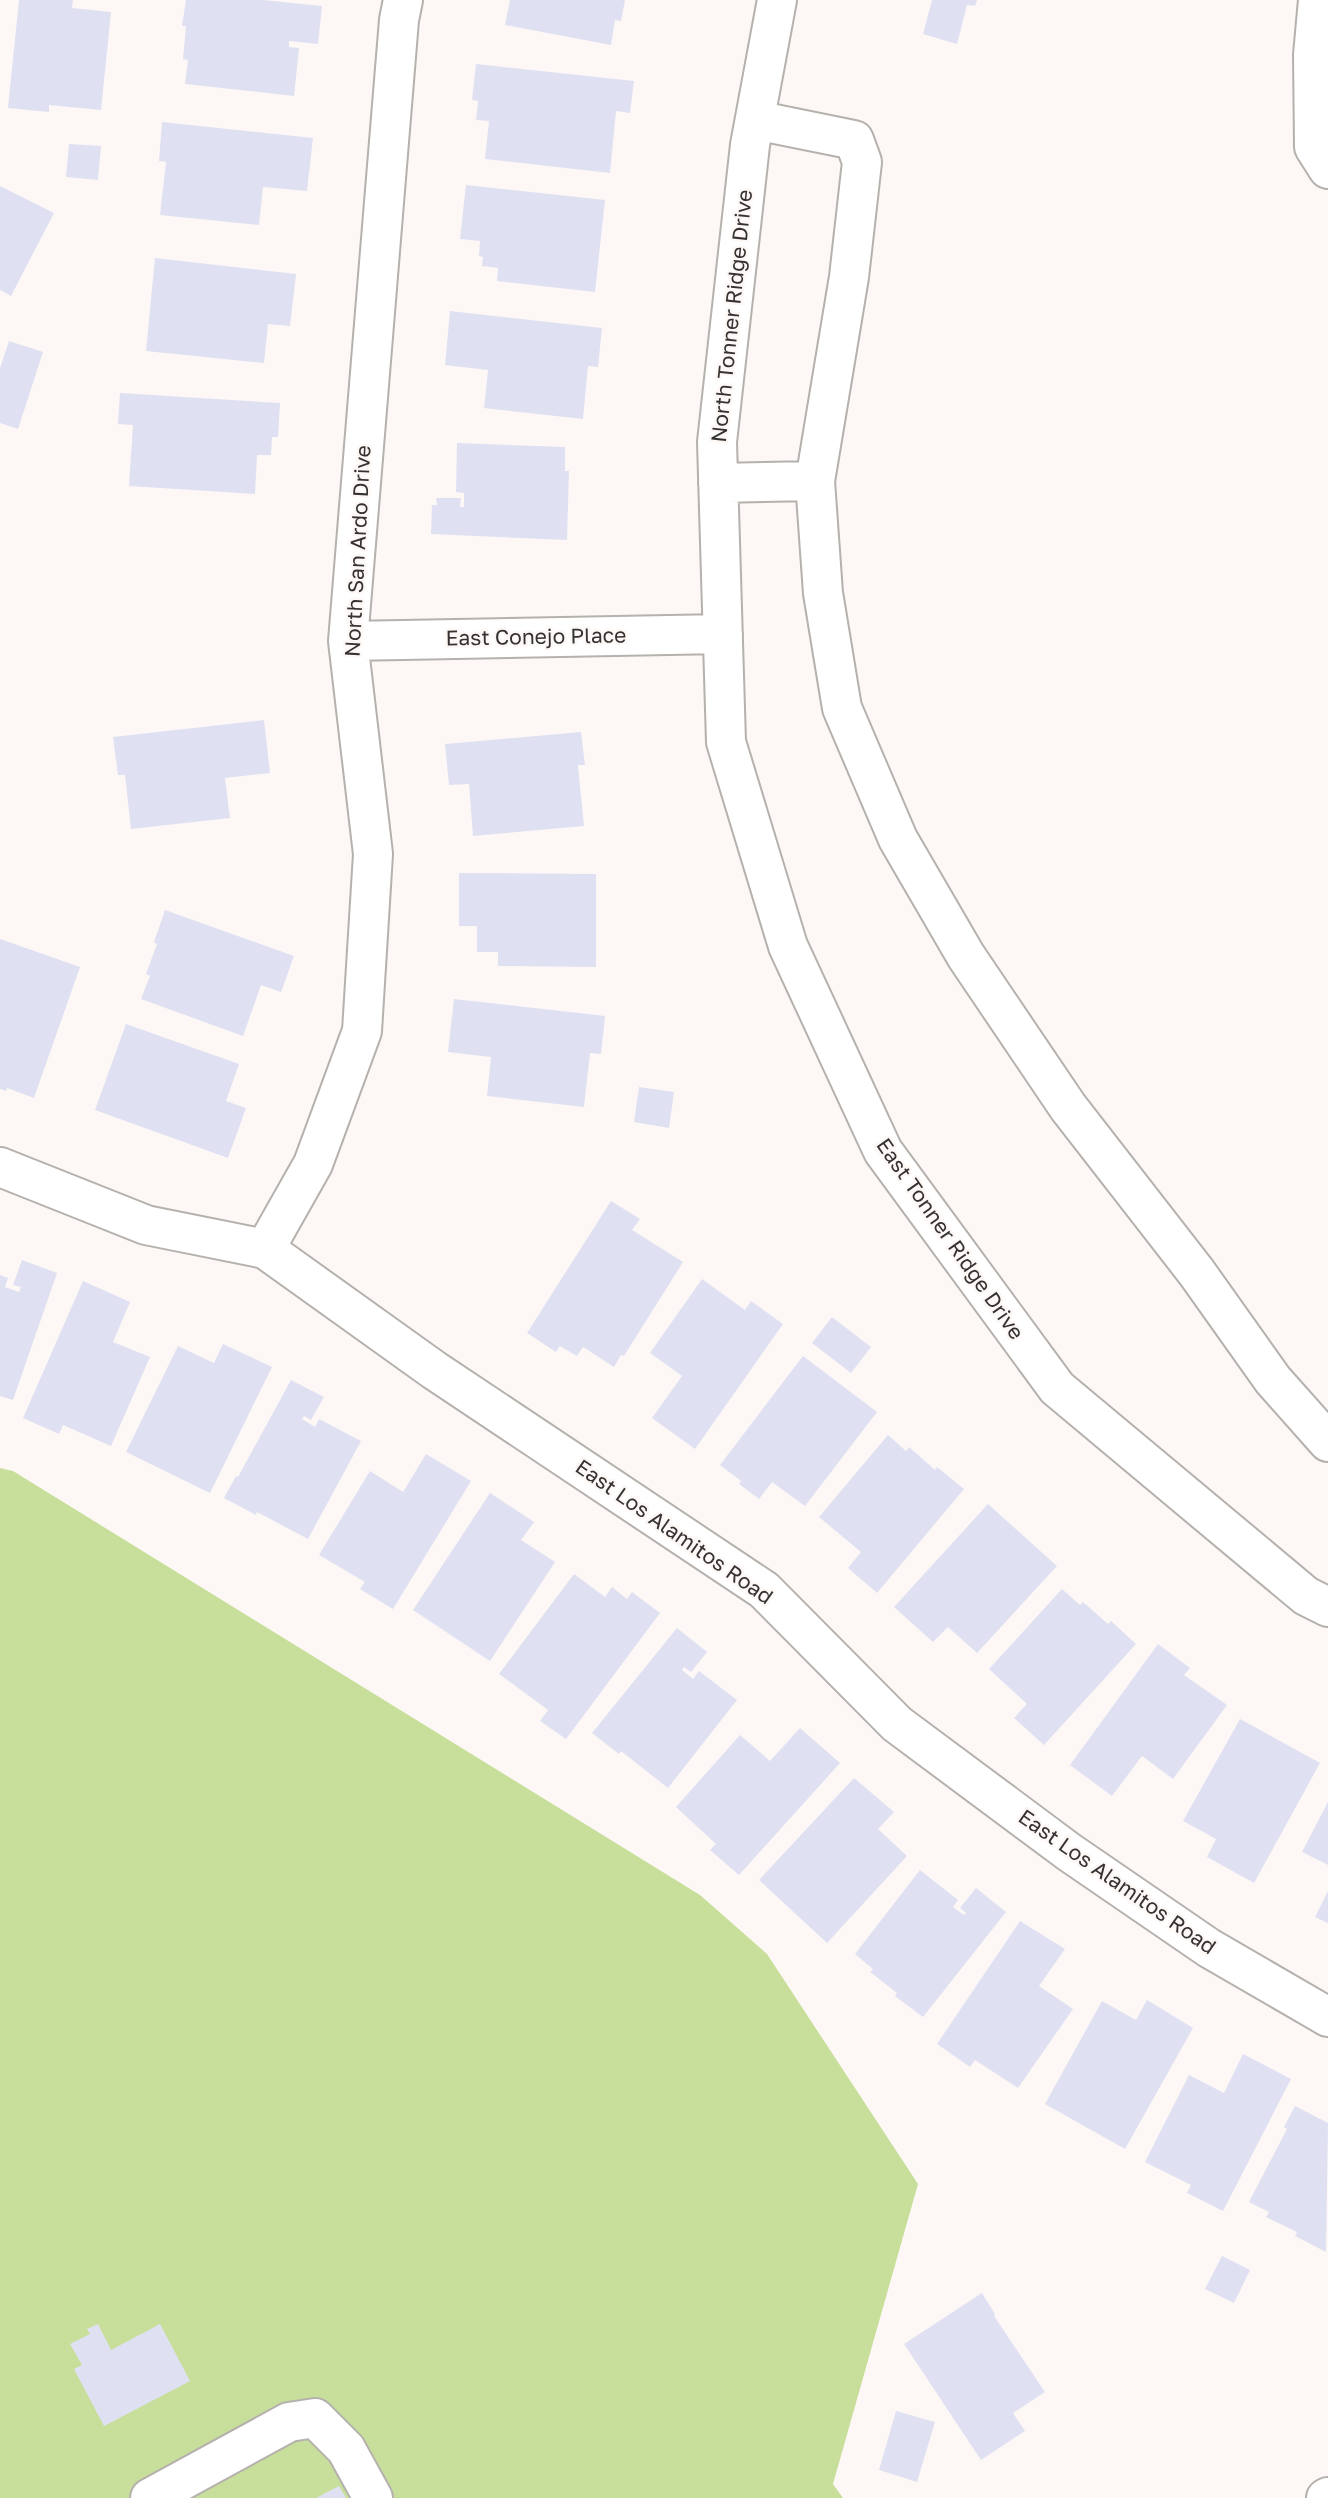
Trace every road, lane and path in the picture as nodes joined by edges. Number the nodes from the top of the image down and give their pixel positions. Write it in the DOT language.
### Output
graph roads {
  1 [pos="403,0"];
  2 [pos="777,0"];
  3 [pos="1318,0"];
  4 [pos="755,120"];
  5 [pos="1328,169"];
  6 [pos="815,481"];
  7 [pos="718,483"];
  8 [pos="723,634"];
  9 [pos="348,641"];
  10 [pos="0,1167"];
  11 [pos="265,1249"];
  12 [pos="1328,1442"];
  13 [pos="1328,1607"];
  14 [pos="1328,2017"];
  15 [pos="150,2498"];
  16 [pos="373,2498"];
  1 -- 9 [label="street, North San Ardo Drive"];
  2 -- 4 [label="street, North Tonner Ridge Drive"];
  3 -- 5 [label="street"];
  4 -- 6 [label="street"];
  4 -- 7 [label="street, North Tonner Ridge Drive"];
  6 -- 7 [label="street"];
  6 -- 12 [label="street"];
  7 -- 8 [label="street, North Tonner Ridge Drive"];
  8 -- 9 [label="street, East Conejo Place"];
  8 -- 13 [label="street, East Tonner Ridge Drive"];
  9 -- 11 [label="street, North San Ardo Drive"];
  10 -- 11 [label="street, East Los Alamitos Road"];
  11 -- 14 [label="street, East Los Alamitos Road"];
  15 -- 16 [label="street"];
}
